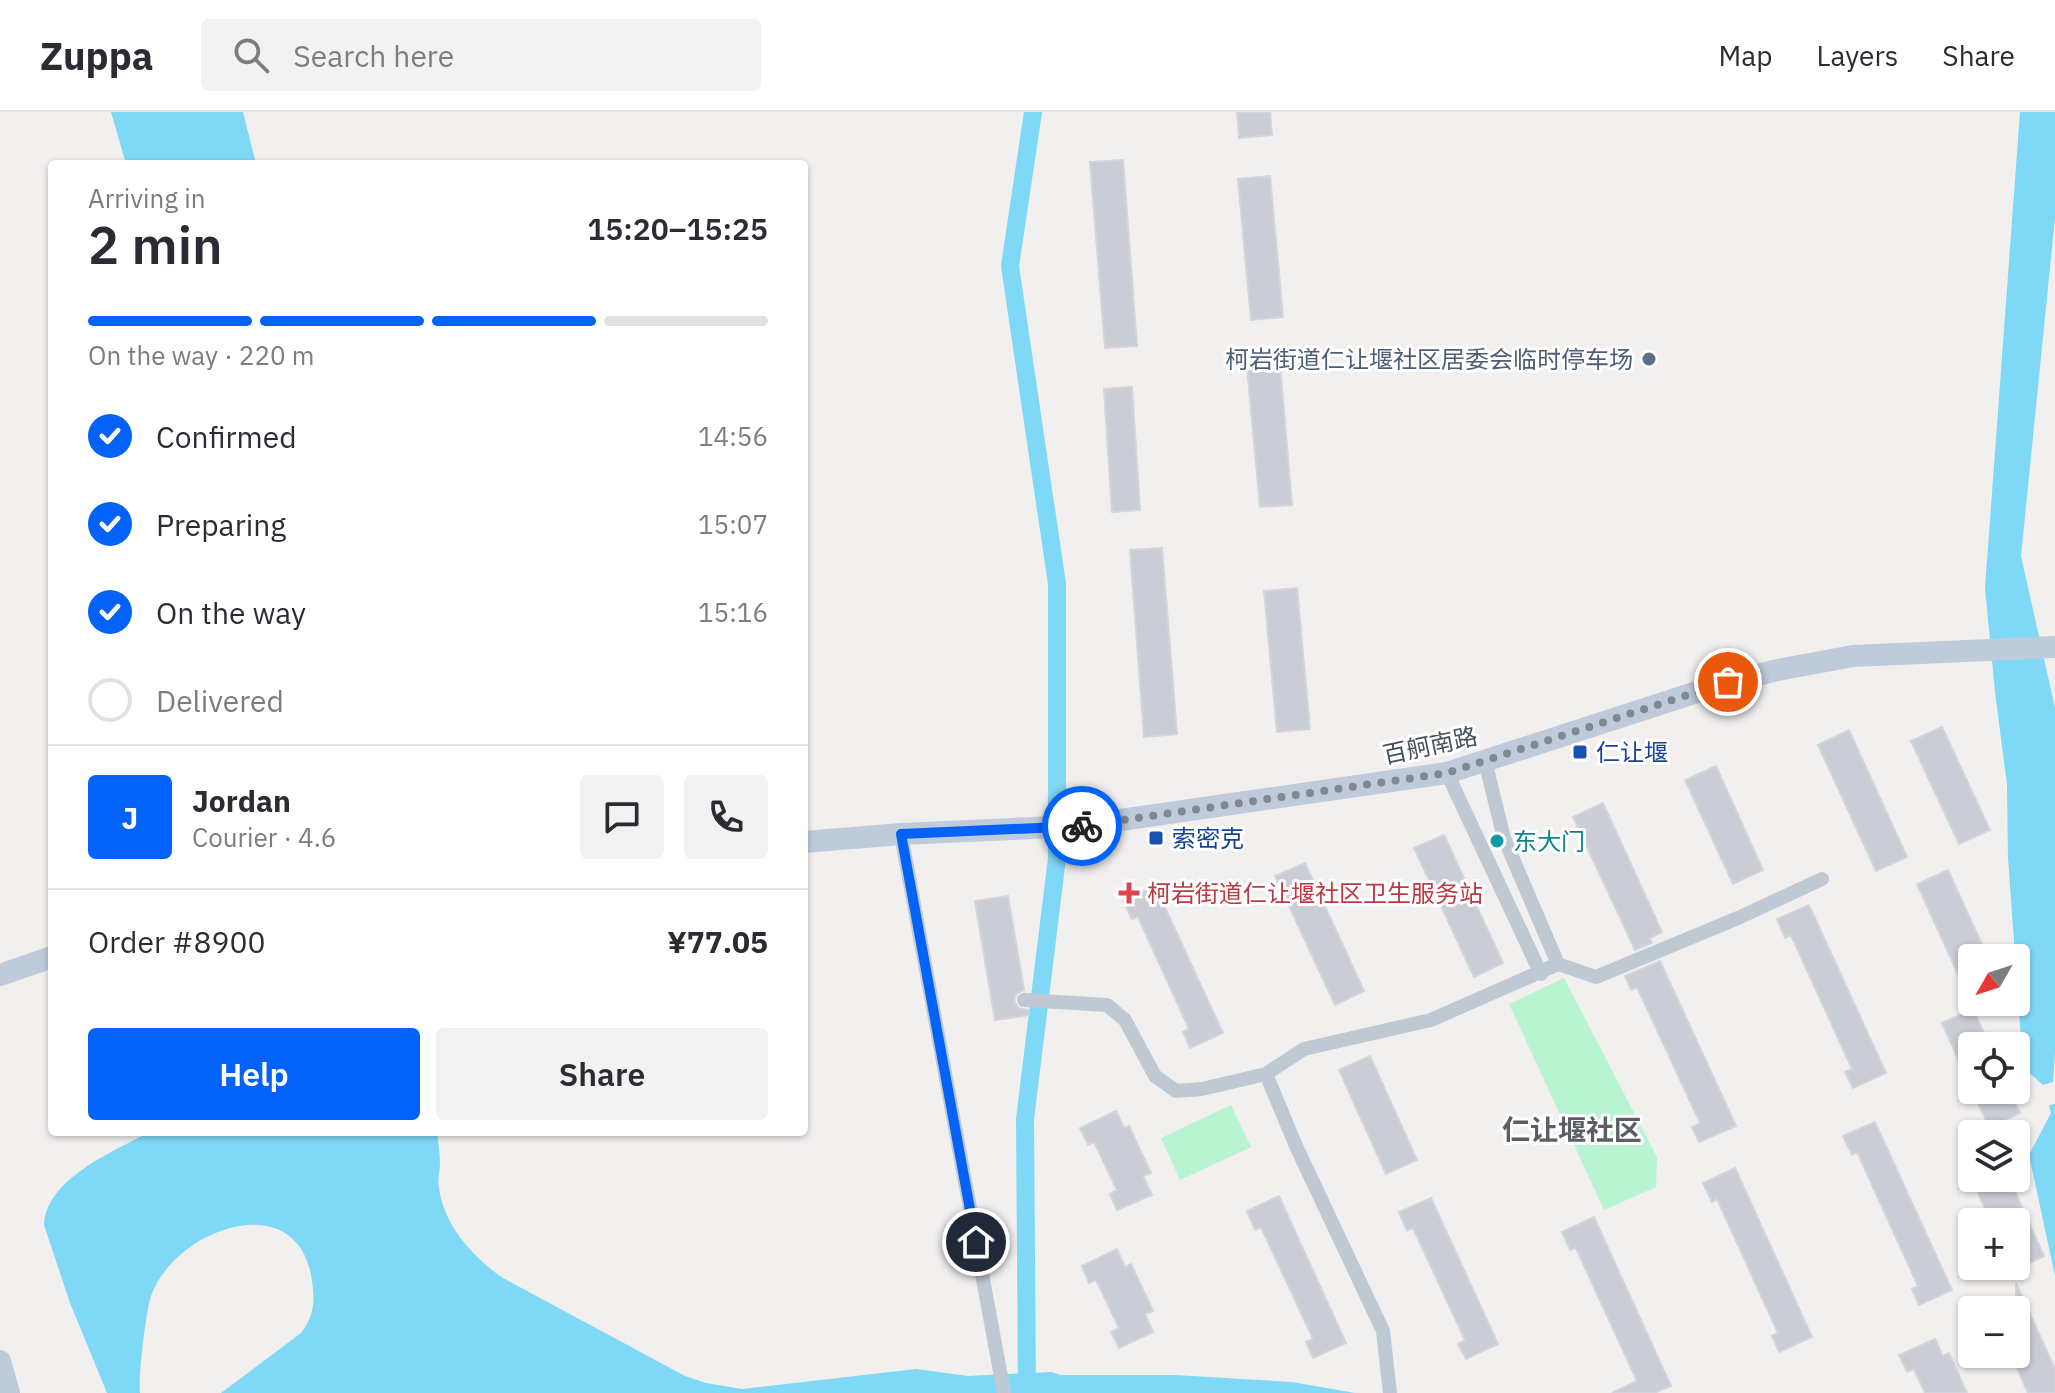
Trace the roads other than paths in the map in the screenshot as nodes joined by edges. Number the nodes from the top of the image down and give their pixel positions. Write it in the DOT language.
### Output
graph roads {
  1 [pos="2055,647"];
  2 [pos="1485,761"];
  3 [pos="1447,773"];
  4 [pos="901,834"];
  5 [pos="808,842"];
  6 [pos="1822,879"];
  7 [pos="48,958"];
  8 [pos="1558,964"];
  9 [pos="1541,974"];
  10 [pos="0,975"];
  11 [pos="1024,1000"];
  12 [pos="1266,1074"];
  13 [pos="0,1361"];
  14 [pos="9,1393"];
  15 [pos="1004,1393"];
  16 [pos="1390,1393"];
  1 -- 2 [label="street, 百舸南路"];
  2 -- 3 [label="street, 百舸南路"];
  2 -- 8 [label="street"];
  3 -- 4 [label="street, 百舸南路"];
  3 -- 9 [label="street"];
  4 -- 5 [label="street, 百舸南路"];
  4 -- 15 [label="street"];
  6 -- 8 [label="street"];
  7 -- 10 [label="street"];
  8 -- 9 [label="street"];
  9 -- 12 [label="street"];
  11 -- 12 [label="street"];
  12 -- 16 [label="street"];
  13 -- 14 [label="street"];
}
